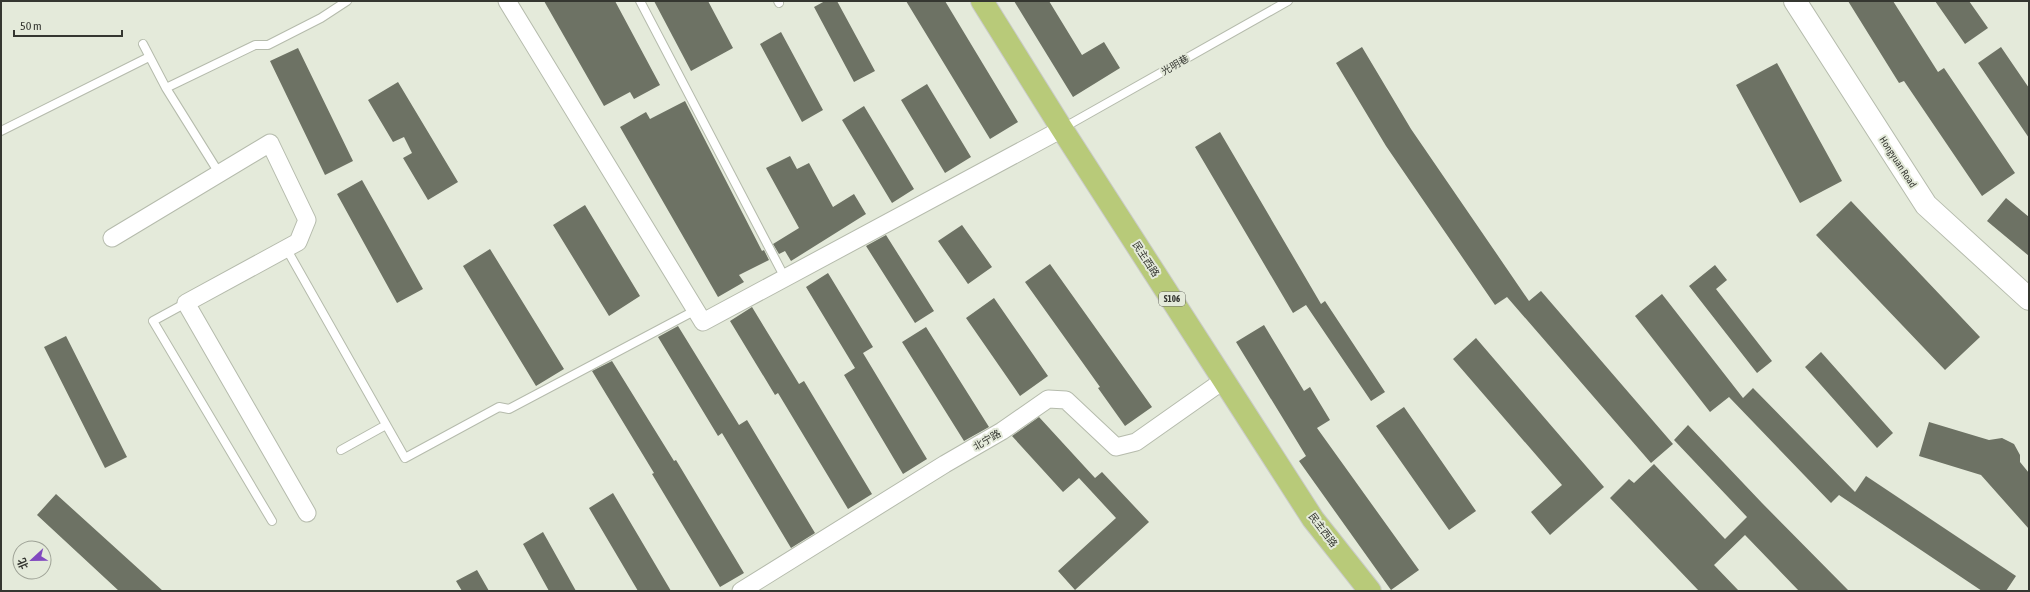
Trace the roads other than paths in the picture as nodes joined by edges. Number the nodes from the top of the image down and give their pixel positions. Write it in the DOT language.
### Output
graph roads {
  1 [pos="347,1"];
  2 [pos="507,1"];
  3 [pos="640,1"];
  4 [pos="982,1"];
  5 [pos="1288,1"];
  6 [pos="1795,1"];
  7 [pos="143,44"];
  8 [pos="149,57"];
  9 [pos="166,88"];
  10 [pos="1062,129"];
  11 [pos="1,131"];
  12 [pos="219,173"];
  13 [pos="112,238"];
  14 [pos="286,248"];
  15 [pos="785,278"];
  16 [pos="2029,299"];
  17 [pos="186,303"];
  18 [pos="696,310"];
  19 [pos="1224,380"];
  20 [pos="386,425"];
  21 [pos="341,450"];
  22 [pos="307,513"];
  23 [pos="272,521"];
  24 [pos="741,591"];
  25 [pos="1370,591"];
  1 -- 9 [label="lane"];
  2 -- 18 [label="street"];
  3 -- 15 [label="lane"];
  4 -- 10 [label="main road, 民主西路 / S106"];
  5 -- 10 [label="lane, 光明巷"];
  6 -- 16 [label="main road, Hongyuan Road"];
  7 -- 8 [label="lane"];
  8 -- 9 [label="lane"];
  8 -- 11 [label="lane"];
  9 -- 12 [label="lane"];
  10 -- 15 [label="street"];
  10 -- 19 [label="main road, 民主西路 / S106"];
  12 -- 13 [label="street"];
  12 -- 14 [label="street"];
  14 -- 17 [label="street"];
  14 -- 20 [label="lane"];
  15 -- 18 [label="street"];
  17 -- 22 [label="street"];
  17 -- 23 [label="lane"];
  18 -- 20 [label="lane"];
  19 -- 24 [label="street, 北宁路"];
  19 -- 25 [label="main road, 民主西路 / S106"];
  20 -- 21 [label="lane"];
}
